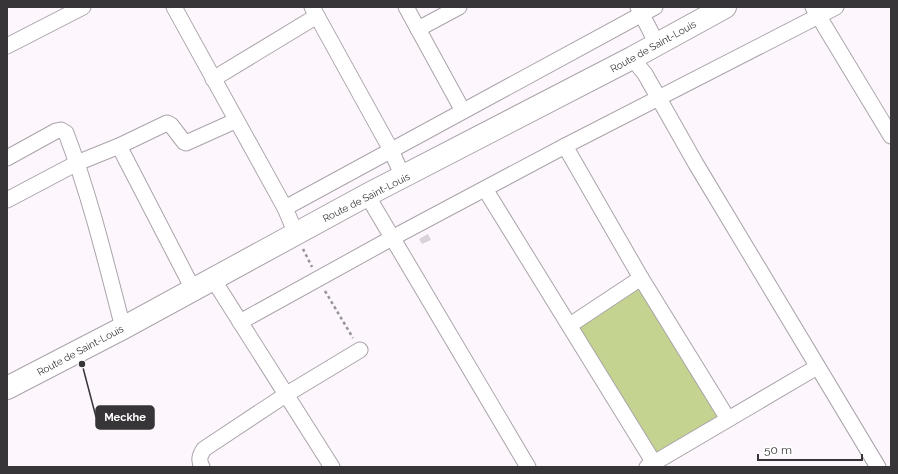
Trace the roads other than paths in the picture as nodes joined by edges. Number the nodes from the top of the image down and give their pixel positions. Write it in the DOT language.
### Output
graph roads {
  1 [pos="83,7"];
  2 [pos="174,7"];
  3 [pos="406,7"];
  4 [pos="459,7"];
  5 [pos="656,7"];
  6 [pos="725,7"];
  7 [pos="836,7"];
  8 [pos="640,11"];
  9 [pos="314,12"];
  10 [pos="816,12"];
  11 [pos="418,29"];
  12 [pos="657,44"];
  13 [pos="7,46"];
  14 [pos="632,58"];
  15 [pos="213,79"];
  16 [pos="658,99"];
  17 [pos="463,111"];
  18 [pos="235,121"];
  19 [pos="891,136"];
  20 [pos="119,146"];
  21 [pos="565,146"];
  22 [pos="391,150"];
  23 [pos="7,158"];
  24 [pos="78,163"];
  25 [pos="404,177"];
  26 [pos="485,189"];
  27 [pos="367,195"];
  28 [pos="7,200"];
  29 [pos="285,208"];
  30 [pos="296,234"];
  31 [pos="392,238"];
  32 [pos="641,278"];
  33 [pos="213,279"];
  34 [pos="193,289"];
  35 [pos="240,322"];
  36 [pos="570,325"];
  37 [pos="123,328"];
  38 [pos="360,350"];
  39 [pos="817,367"];
  40 [pos="7,388"];
  41 [pos="287,394"];
  42 [pos="728,419"];
  43 [pos="650,465"];
  44 [pos="202,467"];
  45 [pos="332,467"];
  46 [pos="528,467"];
  47 [pos="878,467"];
  1 -- 13 [label="street"];
  2 -- 15 [label="street"];
  3 -- 11 [label="street"];
  4 -- 11 [label="street"];
  5 -- 8 [label="street"];
  6 -- 12 [label="highway, Route de Saint-Louis"];
  7 -- 10 [label="street"];
  8 -- 12 [label="street"];
  8 -- 17 [label="street"];
  9 -- 15 [label="street"];
  9 -- 22 [label="street"];
  10 -- 16 [label="street"];
  10 -- 19 [label="street"];
  11 -- 17 [label="street"];
  12 -- 14 [label="highway, Route de Saint-Louis"];
  14 -- 16 [label="street"];
  14 -- 25 [label="highway, Route de Saint-Louis"];
  15 -- 18 [label="street"];
  16 -- 21 [label="street"];
  16 -- 39 [label="street"];
  17 -- 22 [label="street"];
  18 -- 20 [label="street"];
  18 -- 29 [label="street"];
  20 -- 24 [label="street"];
  20 -- 34 [label="street"];
  21 -- 26 [label="street"];
  21 -- 32 [label="street"];
  22 -- 25 [label="street"];
  22 -- 29 [label="street"];
  23 -- 24 [label="street"];
  24 -- 28 [label="street"];
  24 -- 37 [label="street"];
  25 -- 27 [label="highway, Route de Saint-Louis"];
  26 -- 31 [label="street"];
  26 -- 36 [label="street"];
  27 -- 30 [label="highway, Route de Saint-Louis"];
  27 -- 31 [label="street"];
  29 -- 30 [label="street"];
  30 -- 33 [label="highway, Route de Saint-Louis"];
  31 -- 35 [label="street"];
  31 -- 46 [label="street"];
  32 -- 36 [label="street"];
  32 -- 42 [label="street"];
  33 -- 34 [label="highway, Route de Saint-Louis"];
  33 -- 35 [label="street"];
  34 -- 37 [label="highway, Route de Saint-Louis"];
  35 -- 41 [label="street"];
  36 -- 43 [label="street"];
  37 -- 40 [label="highway, Route de Saint-Louis"];
  38 -- 41 [label="street"];
  39 -- 42 [label="street"];
  39 -- 47 [label="street"];
  41 -- 44 [label="street"];
  41 -- 45 [label="street"];
  42 -- 43 [label="street"];
}
